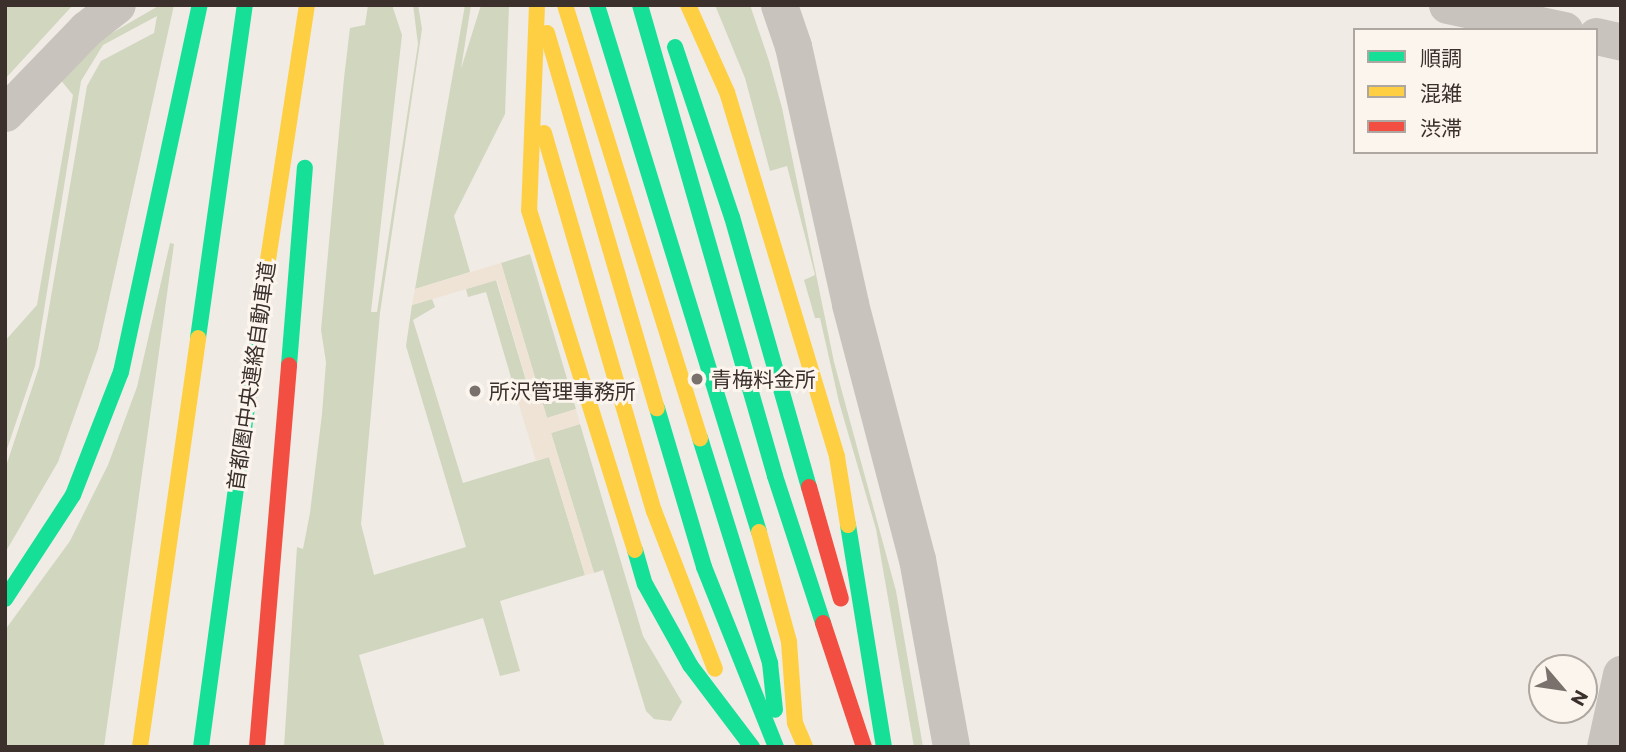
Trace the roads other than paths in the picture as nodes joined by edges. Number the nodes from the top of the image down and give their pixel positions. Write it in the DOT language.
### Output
graph roads {
  1 [pos="117,5"];
  2 [pos="200,5"];
  3 [pos="245,5"];
  4 [pos="307,5"];
  5 [pos="321,5"];
  6 [pos="538,5"];
  7 [pos="565,5"];
  8 [pos="597,5"];
  9 [pos="640,5"];
  10 [pos="688,5"];
  11 [pos="779,5"];
  12 [pos="1447,5"];
  13 [pos="667,24"];
  14 [pos="1555,28"];
  15 [pos="1598,36"];
  16 [pos="1621,41"];
  17 [pos="313,82"];
  18 [pos="535,99"];
  19 [pos="5,113"];
  20 [pos="307,145"];
  21 [pos="5,599"];
  22 [pos="1621,674"];
  23 [pos="751,745"];
  24 [pos="140,747"];
  25 [pos="201,747"];
  26 [pos="257,747"];
  27 [pos="777,747"];
  28 [pos="805,747"];
  29 [pos="864,747"];
  30 [pos="883,747"];
  31 [pos="951,747"];
  32 [pos="1605,747"];
  1 -- 19 [label="street"];
  2 -- 21 [label="highway"];
  3 -- 24 [label="highway"];
  4 -- 25 [label="highway, 首都圏中央連絡自動車道"];
  5 -- 17 [label="highway"];
  6 -- 18 [label="highway"];
  6 -- 27 [label="highway"];
  7 -- 27 [label="highway"];
  8 -- 28 [label="highway"];
  9 -- 29 [label="highway"];
  10 -- 30 [label="highway"];
  11 -- 31 [label="street"];
  12 -- 14 [label="street"];
  13 -- 30 [label="highway"];
  15 -- 16 [label="street"];
  18 -- 23 [label="highway"];
  18 -- 23 [label="highway"];
  20 -- 26 [label="highway"];
  22 -- 32 [label="street"];
}
